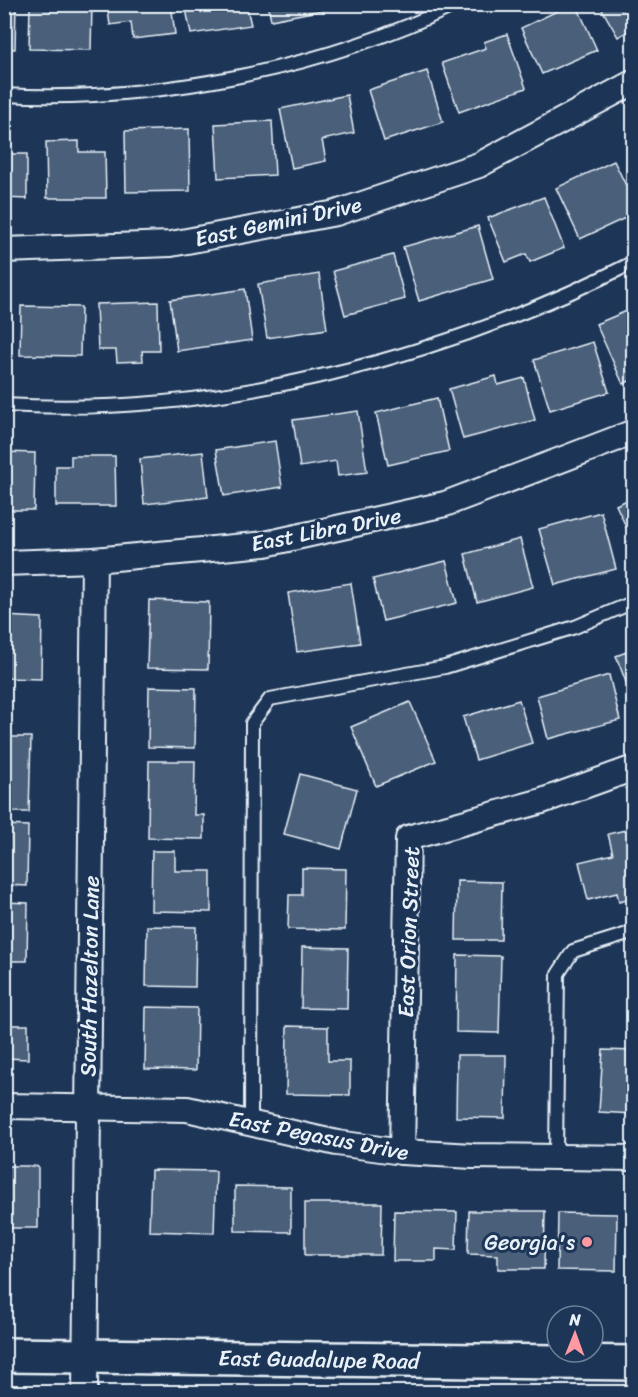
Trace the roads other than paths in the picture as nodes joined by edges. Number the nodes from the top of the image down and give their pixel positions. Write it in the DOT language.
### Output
graph roads {
  1 [pos="457,4"];
  2 [pos="633,82"];
  3 [pos="4,95"];
  4 [pos="4,249"];
  5 [pos="633,262"];
  6 [pos="4,405"];
  7 [pos="633,432"];
  8 [pos="94,560"];
  9 [pos="4,563"];
  10 [pos="633,602"];
  11 [pos="633,768"];
  12 [pos="633,932"];
  13 [pos="4,1106"];
  14 [pos="88,1107"];
  15 [pos="251,1123"];
  16 [pos="402,1152"];
  17 [pos="556,1157"];
  18 [pos="633,1158"];
  19 [pos="4,1355"];
  20 [pos="85,1356"];
  21 [pos="633,1363"];
  22 [pos="85,1392"];
  1 -- 3 [label="lane"];
  2 -- 4 [label="street, East Gemini Drive"];
  5 -- 6 [label="lane"];
  7 -- 8 [label="street, East Libra Drive"];
  8 -- 9 [label="street, East Libra Drive"];
  8 -- 14 [label="street, South Hazelton Lane"];
  10 -- 15 [label="lane"];
  11 -- 16 [label="street, East Orion Street"];
  12 -- 17 [label="lane"];
  13 -- 14 [label="street, East Pegasus Drive"];
  14 -- 15 [label="street, East Pegasus Drive"];
  14 -- 20 [label="street, South Hazelton Lane"];
  15 -- 16 [label="street, East Pegasus Drive"];
  16 -- 17 [label="street, East Pegasus Drive"];
  17 -- 18 [label="street, East Pegasus Drive"];
  19 -- 20 [label="main road, East Guadalupe Road"];
  20 -- 21 [label="main road, East Guadalupe Road"];
  20 -- 22 [label="street, South Hazelton Lane"];
}
